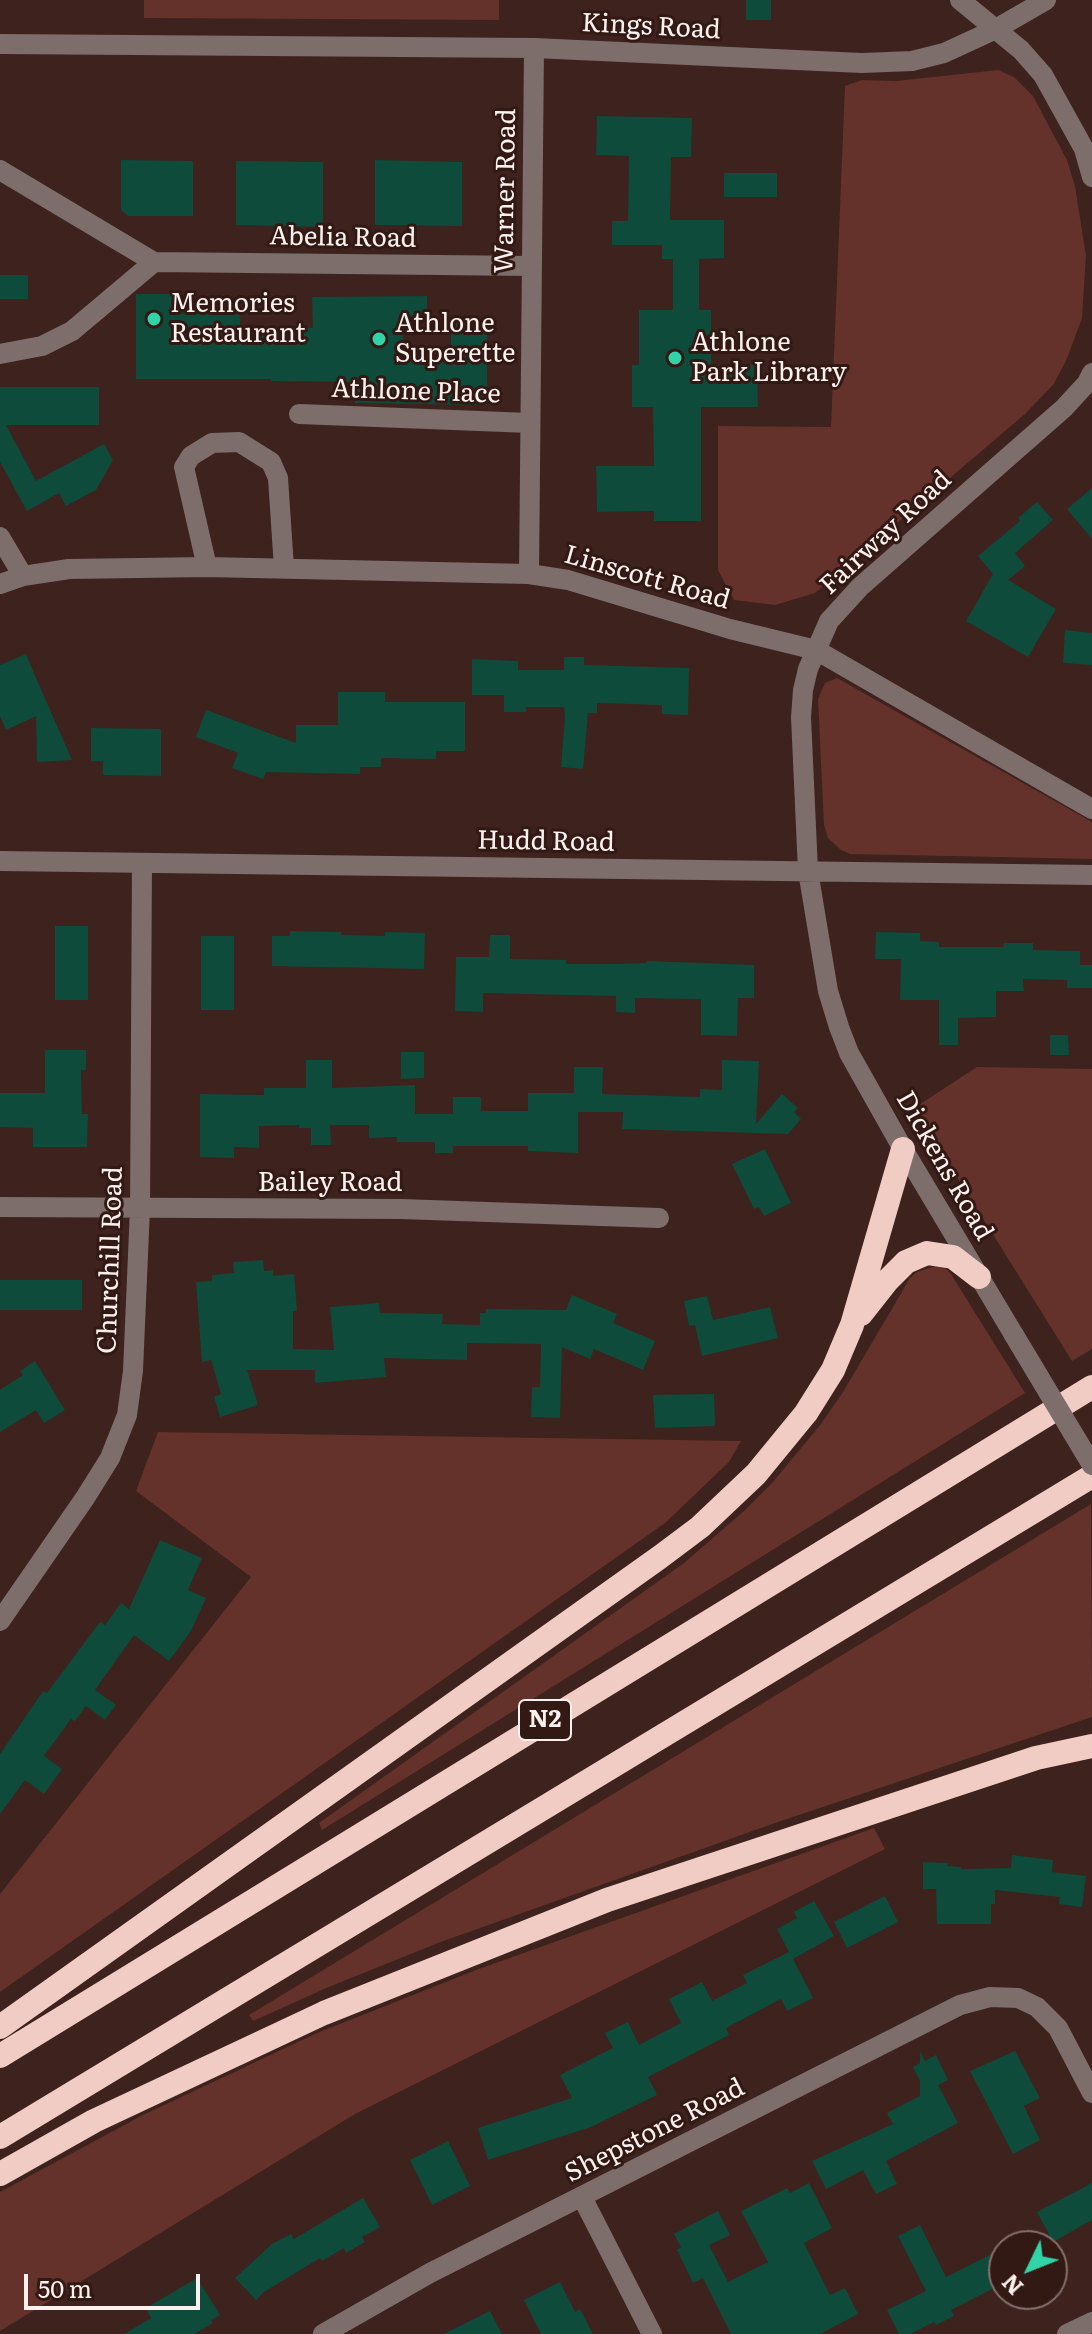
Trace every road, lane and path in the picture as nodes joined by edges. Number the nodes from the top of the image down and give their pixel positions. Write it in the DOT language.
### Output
graph roads {
  1 [pos="960,0"];
  2 [pos="1046,0"];
  3 [pos="994,30"];
  4 [pos="0,44"];
  5 [pos="534,48"];
  6 [pos="0,170"];
  7 [pos="1092,177"];
  8 [pos="154,262"];
  9 [pos="532,266"];
  10 [pos="0,354"];
  11 [pos="1092,373"];
  12 [pos="299,414"];
  13 [pos="530,423"];
  14 [pos="0,537"];
  15 [pos="207,567"];
  16 [pos="284,568"];
  17 [pos="529,574"];
  18 [pos="23,576"];
  19 [pos="0,584"];
  20 [pos="816,650"];
  21 [pos="1092,809"];
  22 [pos="0,861"];
  23 [pos="142,863"];
  24 [pos="808,871"];
  25 [pos="1092,875"];
  26 [pos="903,1149"];
  27 [pos="0,1207"];
  28 [pos="140,1208"];
  29 [pos="659,1218"];
  30 [pos="979,1277"];
  31 [pos="852,1325"];
  32 [pos="1092,1387"];
  33 [pos="1092,1465"];
  34 [pos="1092,1476"];
  35 [pos="0,1621"];
  36 [pos="1092,1746"];
  37 [pos="0,2027"];
  38 [pos="0,2056"];
  39 [pos="1092,2093"];
  40 [pos="0,2137"];
  41 [pos="0,2174"];
  42 [pos="582,2197"];
  43 [pos="1092,2322"];
  44 [pos="323,2334"];
  45 [pos="652,2334"];
  46 [pos="1067,2334"];
  1 -- 3 [label="street"];
  2 -- 3 [label="street, Kings Road"];
  3 -- 5 [label="street, Kings Road"];
  3 -- 7 [label="street"];
  4 -- 5 [label="street, Kings Road"];
  5 -- 9 [label="street, Warner Road"];
  6 -- 8 [label="street"];
  8 -- 9 [label="street, Abelia Road"];
  8 -- 10 [label="street"];
  9 -- 13 [label="street, Warner Road"];
  11 -- 20 [label="street, Fairway Road"];
  12 -- 13 [label="street, Athlone Place"];
  13 -- 17 [label="street, Warner Road"];
  14 -- 18 [label="street"];
  15 -- 16 [label="street, Linscott Road"];
  15 -- 16 [label="street"];
  15 -- 18 [label="street, Linscott Road"];
  16 -- 17 [label="street, Linscott Road"];
  17 -- 20 [label="street, Linscott Road"];
  18 -- 19 [label="street, Linscott Road"];
  20 -- 21 [label="street, Linscott Road"];
  20 -- 24 [label="street, Fairway Road"];
  22 -- 23 [label="street, Hudd Road"];
  23 -- 24 [label="street, Hudd Road"];
  23 -- 28 [label="street, Churchill Road"];
  24 -- 25 [label="street, Hudd Road"];
  24 -- 26 [label="street, Dickens Road"];
  26 -- 30 [label="street, Dickens Road"];
  26 -- 31 [label="highway"];
  27 -- 28 [label="street, Bailey Road"];
  28 -- 29 [label="street, Bailey Road"];
  28 -- 35 [label="street, Churchill Road"];
  30 -- 31 [label="highway"];
  30 -- 33 [label="street, Dickens Road, bridge"];
  31 -- 37 [label="highway"];
  32 -- 38 [label="highway, N2"];
  34 -- 40 [label="highway"];
  36 -- 41 [label="highway"];
  39 -- 42 [label="street, Shepstone Road"];
  42 -- 44 [label="street, Shepstone Road"];
  42 -- 45 [label="street"];
  43 -- 46 [label="street"];
}
